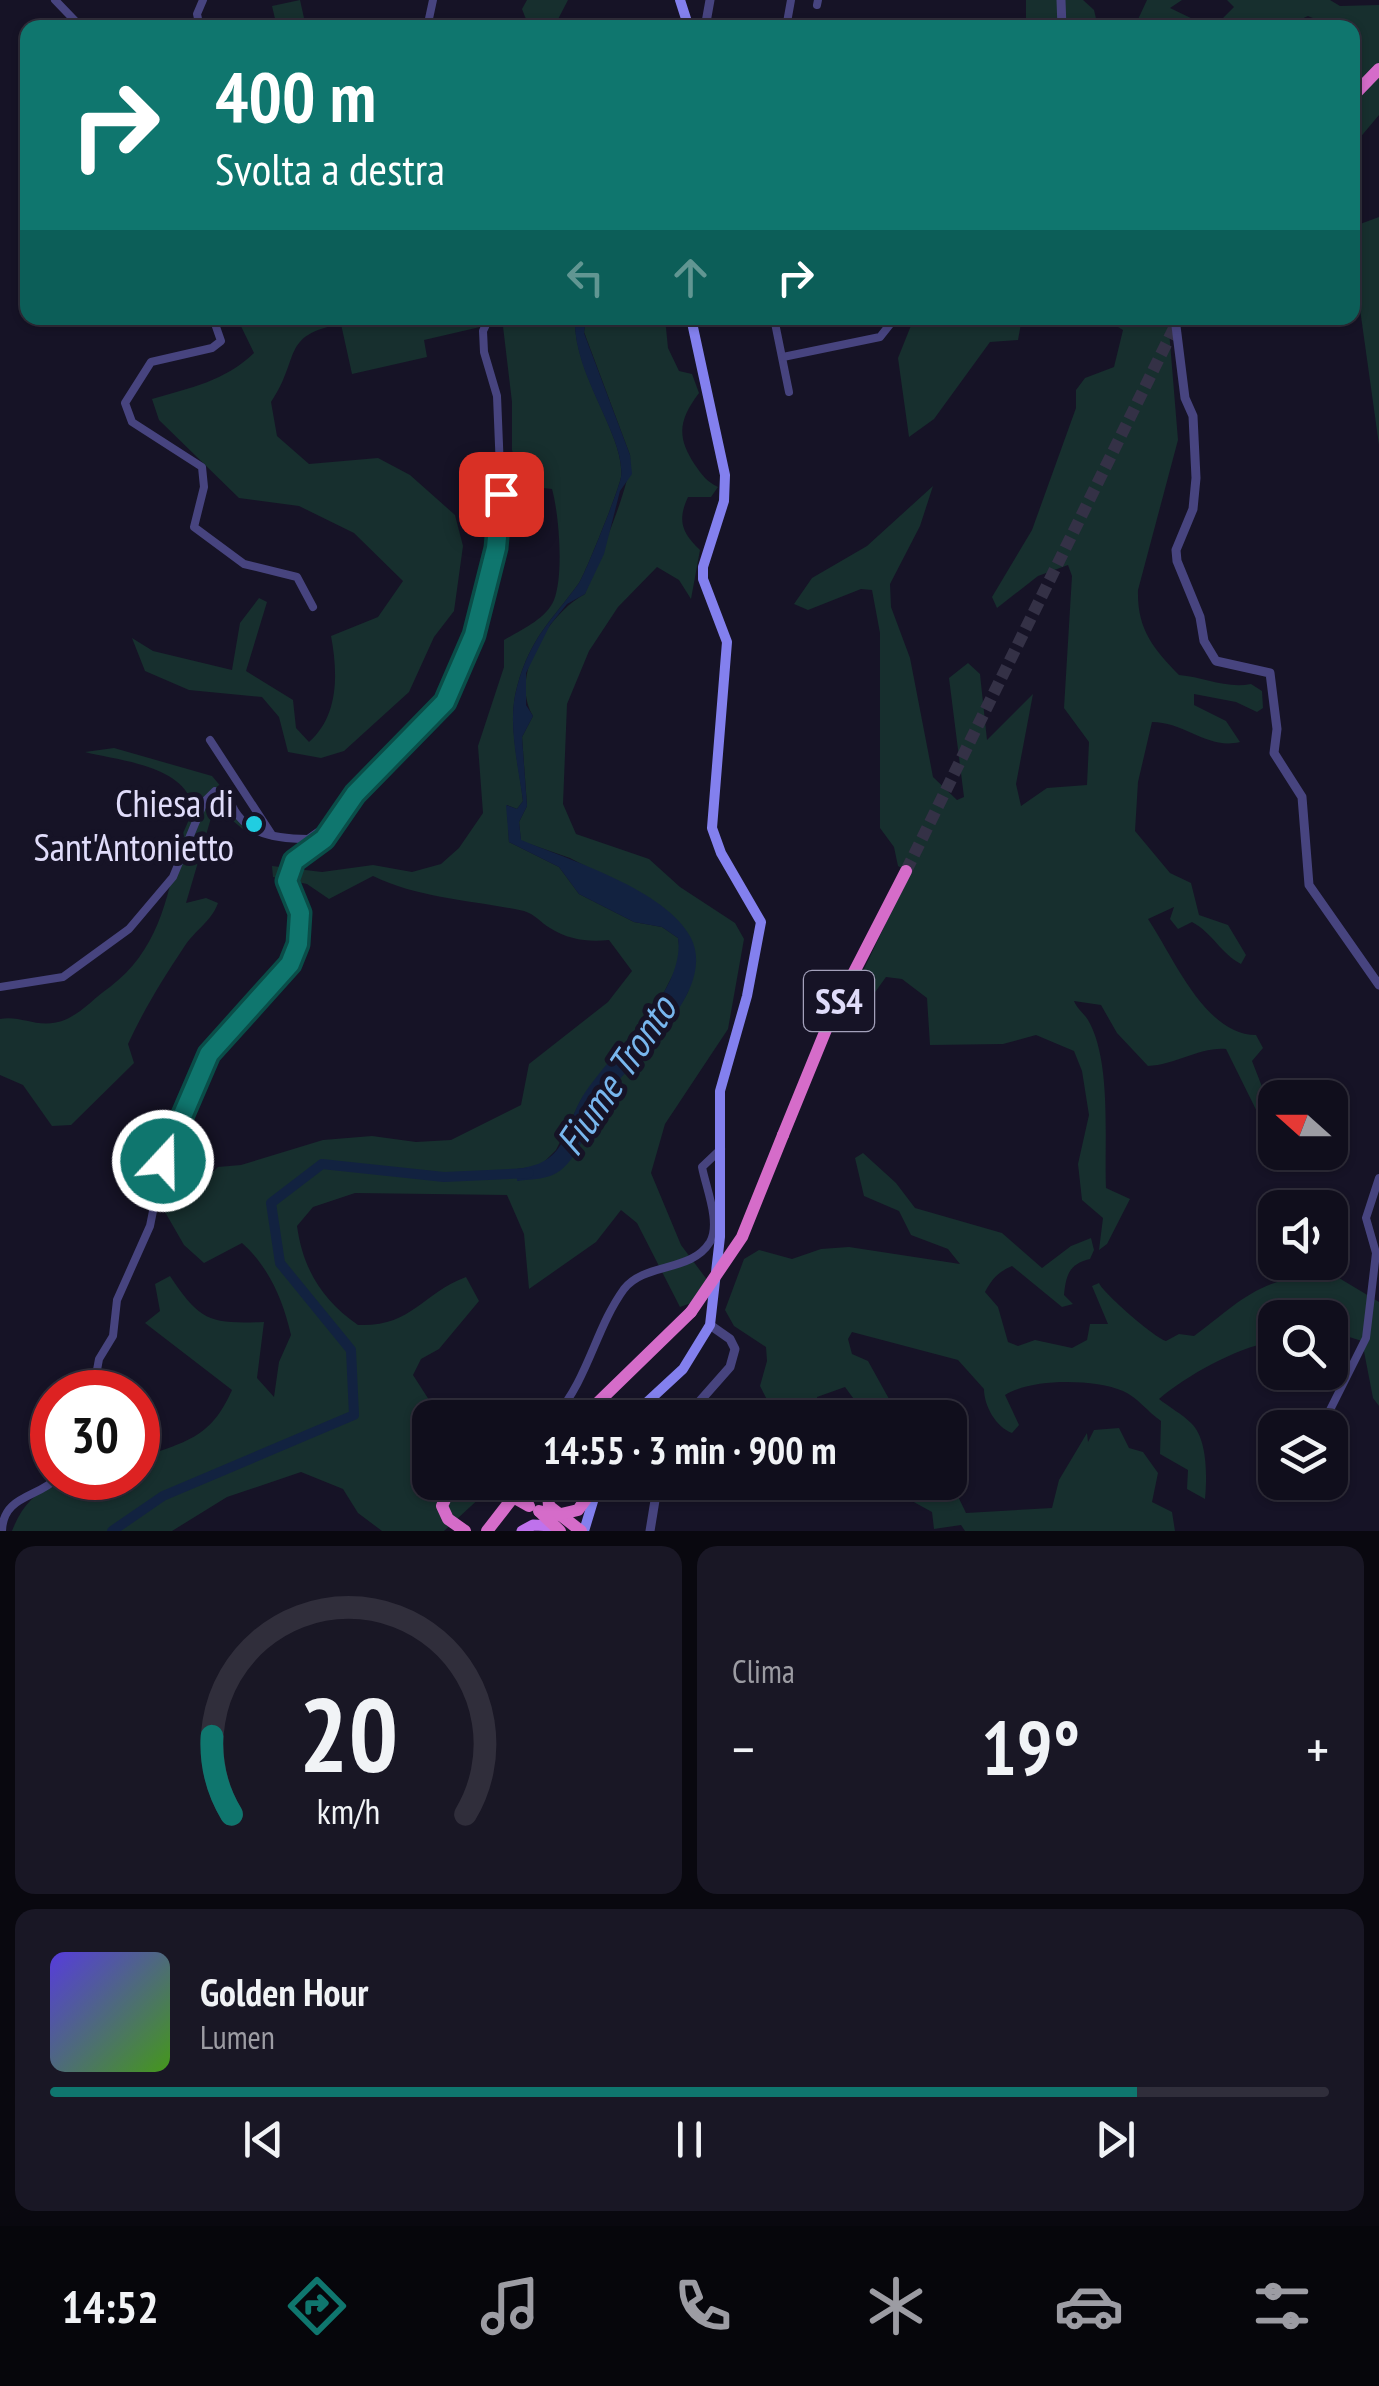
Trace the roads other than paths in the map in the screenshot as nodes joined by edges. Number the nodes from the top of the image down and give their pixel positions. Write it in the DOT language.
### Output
graph roads {
  1 [pos="55,0"];
  2 [pos="74,20"];
  3 [pos="1379,69"];
  4 [pos="1360,89"];
  5 [pos="215,325"];
  6 [pos="486,325"];
  7 [pos="693,325"];
  8 [pos="776,325"];
  9 [pos="889,325"];
  10 [pos="1177,325"];
  11 [pos="783,357"];
  12 [pos="790,392"];
  13 [pos="313,606"];
  14 [pos="210,740"];
  15 [pos="343,810"];
  16 [pos="272,835"];
  17 [pos="906,871"];
  18 [pos="1379,986"];
  19 [pos="0,987"];
  20 [pos="721,1149"];
  21 [pos="1379,1178"];
  22 [pos="710,1325"];
  23 [pos="643,1360"];
  24 [pos="97,1370"];
  25 [pos="570,1400"];
  26 [pos="601,1400"];
  27 [pos="609,1400"];
  28 [pos="649,1400"];
  29 [pos="701,1400"];
  30 [pos="1329,1410"];
  31 [pos="30,1495"];
  32 [pos="445,1500"];
  33 [pos="512,1500"];
  34 [pos="517,1500"];
  35 [pos="519,1500"];
  36 [pos="547,1500"];
  37 [pos="585,1500"];
  38 [pos="592,1500"];
  39 [pos="655,1500"];
  40 [pos="560,1526"];
  41 [pos="462,1530"];
  42 [pos="2,1531"];
  43 [pos="488,1531"];
  44 [pos="501,1531"];
  45 [pos="522,1531"];
  46 [pos="583,1531"];
  47 [pos="650,1531"];
  1 -- 2 [label="street"];
  3 -- 4 [label="highway"];
  5 -- 13 [label="street"];
  6 -- 15 [label="street"];
  7 -- 20 [label="main road"];
  8 -- 11 [label="street"];
  9 -- 11 [label="street"];
  10 -- 18 [label="street"];
  11 -- 12 [label="street"];
  14 -- 16 [label="street"];
  15 -- 16 [label="street"];
  15 -- 24 [label="street"];
  16 -- 19 [label="street"];
  17 -- 23 [label="highway, SS4, bridge"];
  20 -- 22 [label="main road"];
  20 -- 25 [label="street"];
  21 -- 30 [label="street"];
  22 -- 28 [label="main road"];
  22 -- 29 [label="street"];
  23 -- 26 [label="highway, SS4"];
  23 -- 27 [label="highway"];
  31 -- 42 [label="street"];
  32 -- 41 [label="highway"];
  33 -- 43 [label="highway"];
  34 -- 44 [label="highway"];
  35 -- 40 [label="highway, bridge"];
  36 -- 40 [label="highway"];
  37 -- 40 [label="highway"];
  38 -- 46 [label="main road"];
  39 -- 47 [label="street"];
  40 -- 45 [label="main road"];
  40 -- 46 [label="highway"];
}
